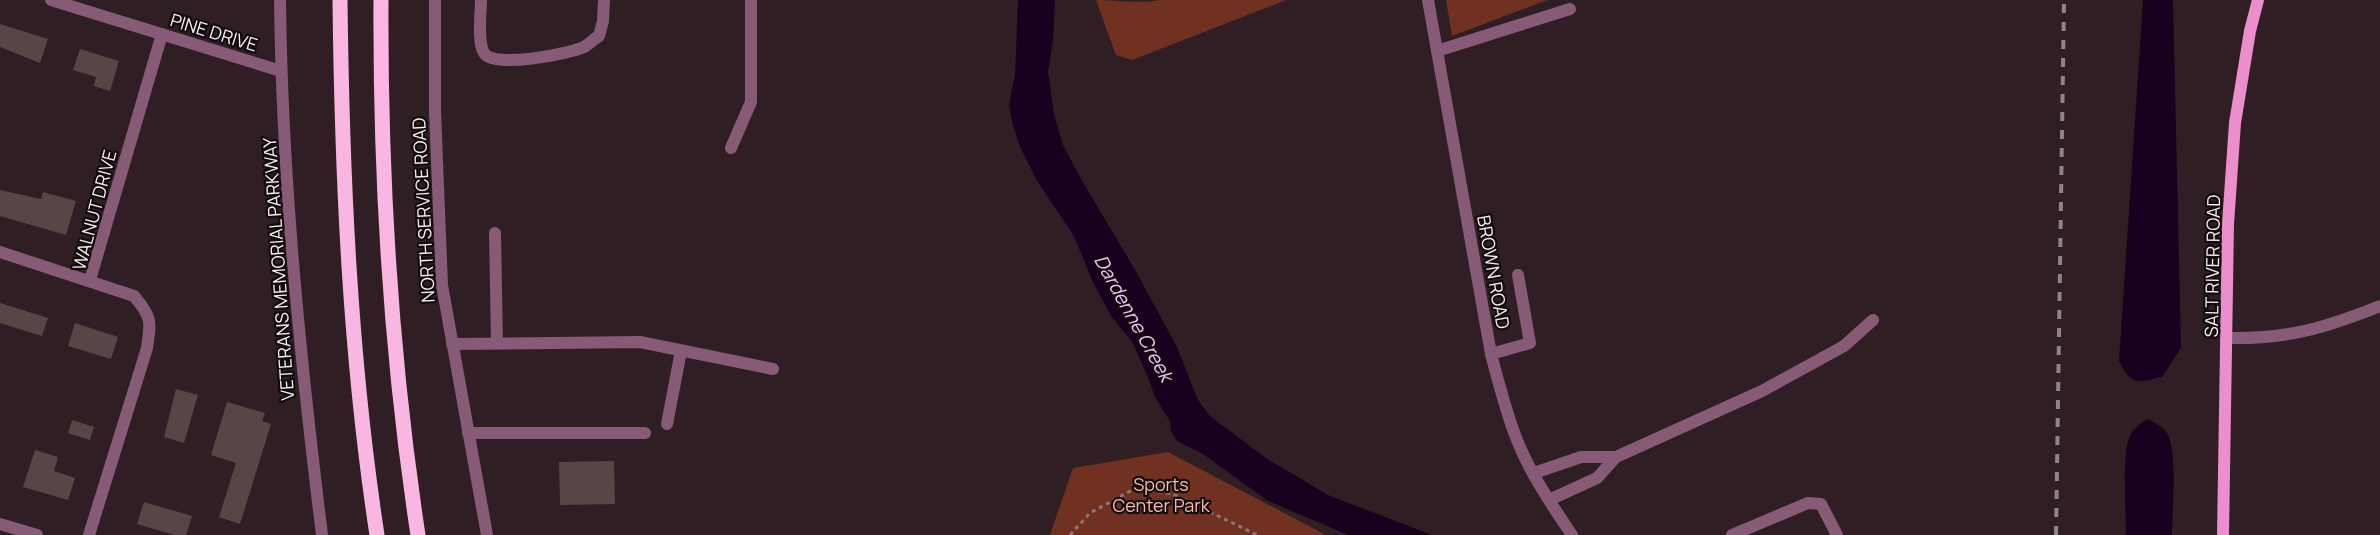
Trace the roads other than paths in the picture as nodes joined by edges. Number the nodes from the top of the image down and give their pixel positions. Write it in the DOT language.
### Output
graph roads {
  1 [pos="51,0"];
  2 [pos="280,0"];
  3 [pos="340,0"];
  4 [pos="381,0"];
  5 [pos="435,0"];
  6 [pos="481,0"];
  7 [pos="604,0"];
  8 [pos="751,0"];
  9 [pos="1428,0"];
  10 [pos="2258,0"];
  11 [pos="1570,9"];
  12 [pos="162,34"];
  13 [pos="1437,52"];
  14 [pos="281,71"];
  15 [pos="731,148"];
  16 [pos="495,233"];
  17 [pos="0,252"];
  18 [pos="1518,275"];
  19 [pos="90,280"];
  20 [pos="2380,306"];
  21 [pos="1873,320"];
  22 [pos="2228,338"];
  23 [pos="497,343"];
  24 [pos="452,344"];
  25 [pos="681,350"];
  26 [pos="1491,354"];
  27 [pos="773,369"];
  28 [pos="667,424"];
  29 [pos="468,433"];
  30 [pos="645,433"];
  31 [pos="1616,457"];
  32 [pos="1534,473"];
  33 [pos="1549,500"];
  34 [pos="0,524"];
  35 [pos="37,535"];
  36 [pos="88,535"];
  37 [pos="322,535"];
  38 [pos="377,535"];
  39 [pos="418,535"];
  40 [pos="487,535"];
  41 [pos="1572,535"];
  42 [pos="1732,535"];
  43 [pos="1837,535"];
  44 [pos="2223,535"];
  1 -- 12 [label="street, PINE DRIVE"];
  2 -- 14 [label="street, VETERANS MEMORIAL PARKWAY"];
  3 -- 38 [label="highway"];
  4 -- 39 [label="highway"];
  5 -- 24 [label="street, NORTH SERVICE ROAD"];
  6 -- 7 [label="street"];
  8 -- 15 [label="street"];
  9 -- 13 [label="street, BROWN ROAD"];
  10 -- 22 [label="main road, SALT RIVER ROAD"];
  11 -- 13 [label="street"];
  12 -- 14 [label="street, PINE DRIVE"];
  12 -- 19 [label="street, WALNUT DRIVE"];
  13 -- 26 [label="street, BROWN ROAD"];
  14 -- 37 [label="street, VETERANS MEMORIAL PARKWAY"];
  16 -- 23 [label="street"];
  17 -- 19 [label="street"];
  18 -- 26 [label="street"];
  19 -- 36 [label="street, WALNUT DRIVE"];
  20 -- 22 [label="street"];
  21 -- 31 [label="street"];
  22 -- 44 [label="main road, SALT RIVER ROAD"];
  23 -- 24 [label="street"];
  23 -- 25 [label="street"];
  24 -- 29 [label="street, NORTH SERVICE ROAD"];
  25 -- 27 [label="street"];
  25 -- 28 [label="street"];
  26 -- 32 [label="street, BROWN ROAD"];
  29 -- 30 [label="street"];
  29 -- 40 [label="street, NORTH SERVICE ROAD"];
  31 -- 32 [label="street"];
  31 -- 33 [label="street"];
  32 -- 33 [label="street, BROWN ROAD"];
  33 -- 41 [label="street, BROWN ROAD"];
  34 -- 35 [label="street"];
  42 -- 43 [label="street"];
}
